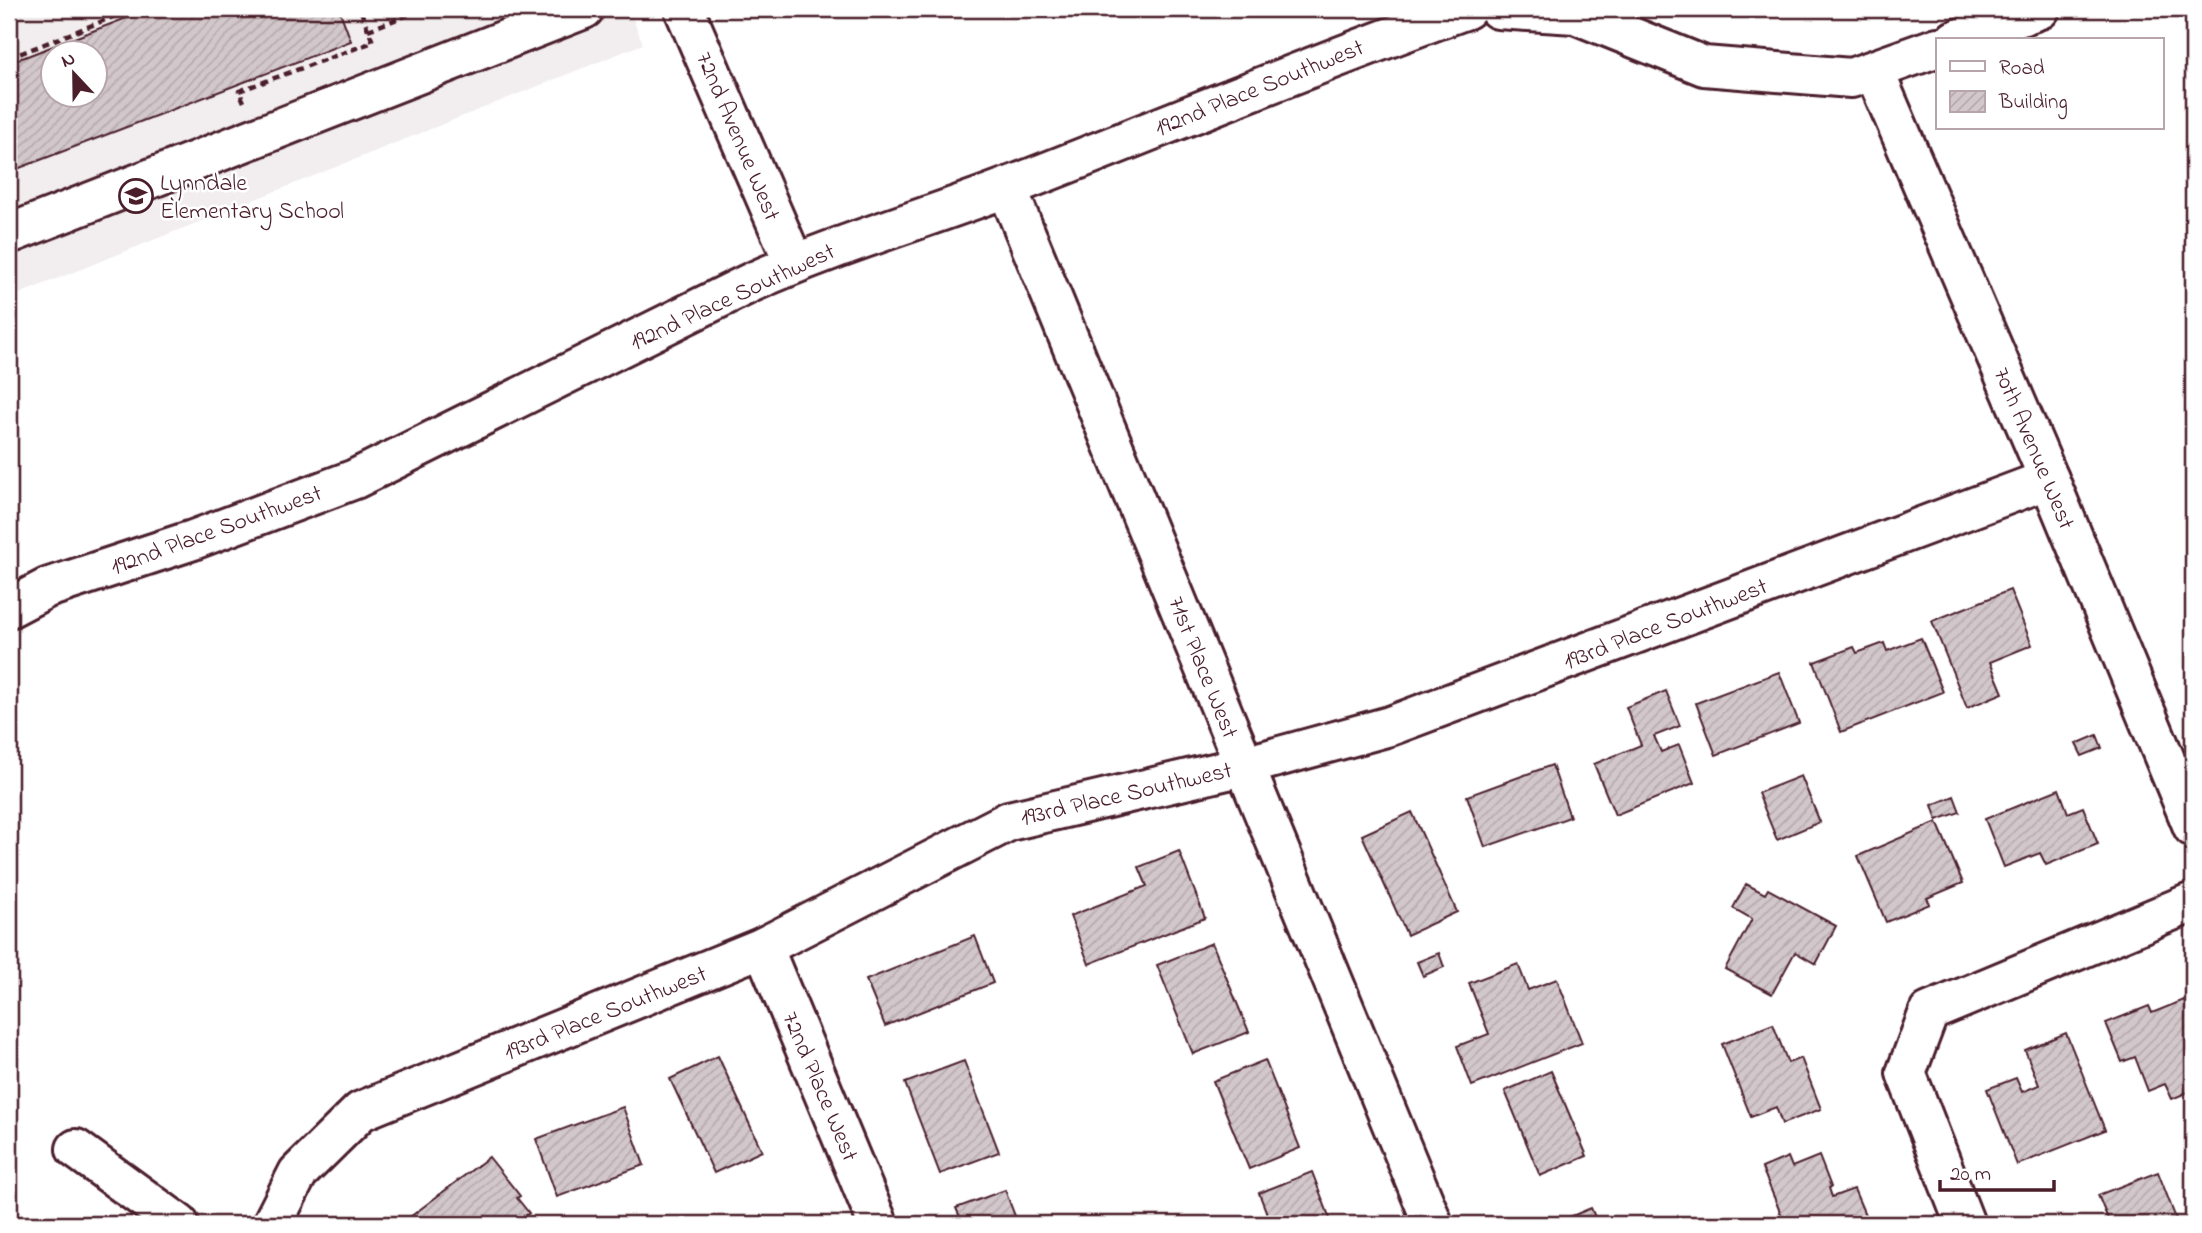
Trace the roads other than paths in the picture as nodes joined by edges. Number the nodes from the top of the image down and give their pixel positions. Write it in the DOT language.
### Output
graph roads {
  1 [pos="584,9"];
  2 [pos="684,9"];
  3 [pos="1467,9"];
  4 [pos="1499,9"];
  5 [pos="2040,9"];
  6 [pos="1960,38"];
  7 [pos="1936,48"];
  8 [pos="1874,71"];
  9 [pos="1007,188"];
  10 [pos="9,234"];
  11 [pos="794,263"];
  12 [pos="2049,479"];
  13 [pos="9,608"];
  14 [pos="1244,766"];
  15 [pos="2193,827"];
  16 [pos="2193,902"];
  17 [pos="763,947"];
  18 [pos="76,1149"];
  19 [pos="179,1224"];
  20 [pos="272,1224"];
  21 [pos="878,1224"];
  22 [pos="1433,1224"];
  23 [pos="1965,1224"];
  1 -- 10 [label="street"];
  2 -- 11 [label="street, 72nd Avenue West"];
  3 -- 9 [label="street, 192nd Place Southwest"];
  4 -- 8 [label="street"];
  5 -- 6 [label="street"];
  7 -- 8 [label="street"];
  8 -- 12 [label="street, 70th Avenue West"];
  9 -- 11 [label="street, 192nd Place Southwest"];
  9 -- 14 [label="street, 71st Place West"];
  11 -- 13 [label="street, 192nd Place Southwest"];
  12 -- 14 [label="street, 193rd Place Southwest"];
  12 -- 15 [label="street, 70th Avenue West"];
  14 -- 17 [label="street, 193rd Place Southwest"];
  14 -- 22 [label="street, 71st Place West"];
  16 -- 23 [label="street"];
  17 -- 20 [label="street, 193rd Place Southwest"];
  17 -- 21 [label="street, 72nd Place West"];
  18 -- 19 [label="street"];
}
